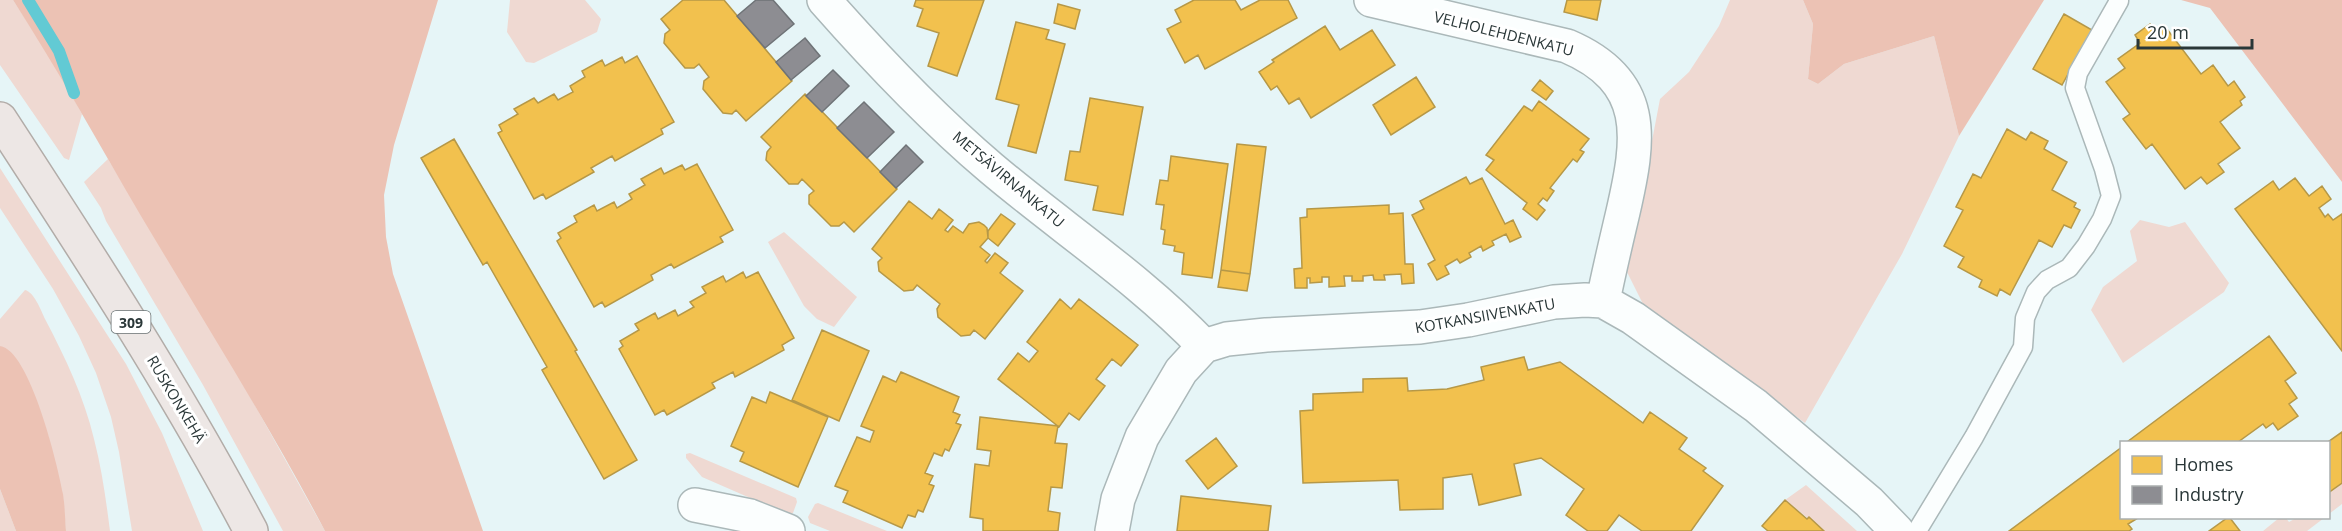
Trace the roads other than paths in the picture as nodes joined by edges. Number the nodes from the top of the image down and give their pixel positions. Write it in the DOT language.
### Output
graph roads {
  1 [pos="824,0"];
  2 [pos="1371,0"];
  3 [pos="2119,1"];
  4 [pos="0,119"];
  5 [pos="1603,301"];
  6 [pos="1204,346"];
  7 [pos="695,505"];
  8 [pos="251,531"];
  9 [pos="788,531"];
  10 [pos="1112,531"];
  11 [pos="1897,531"];
  12 [pos="1917,531"];
  1 -- 6 [label="street, METSÄVIRNANKATU"];
  2 -- 5 [label="street, VELHOLEHDENKATU"];
  3 -- 12 [label="lane"];
  4 -- 8 [label="main road, RUSKONKEHÄ / 309"];
  5 -- 6 [label="street, KOTKANSIIVENKATU"];
  5 -- 11 [label="street, KOTKANSIIVENKATU"];
  6 -- 10 [label="street"];
  7 -- 9 [label="street"];
}
